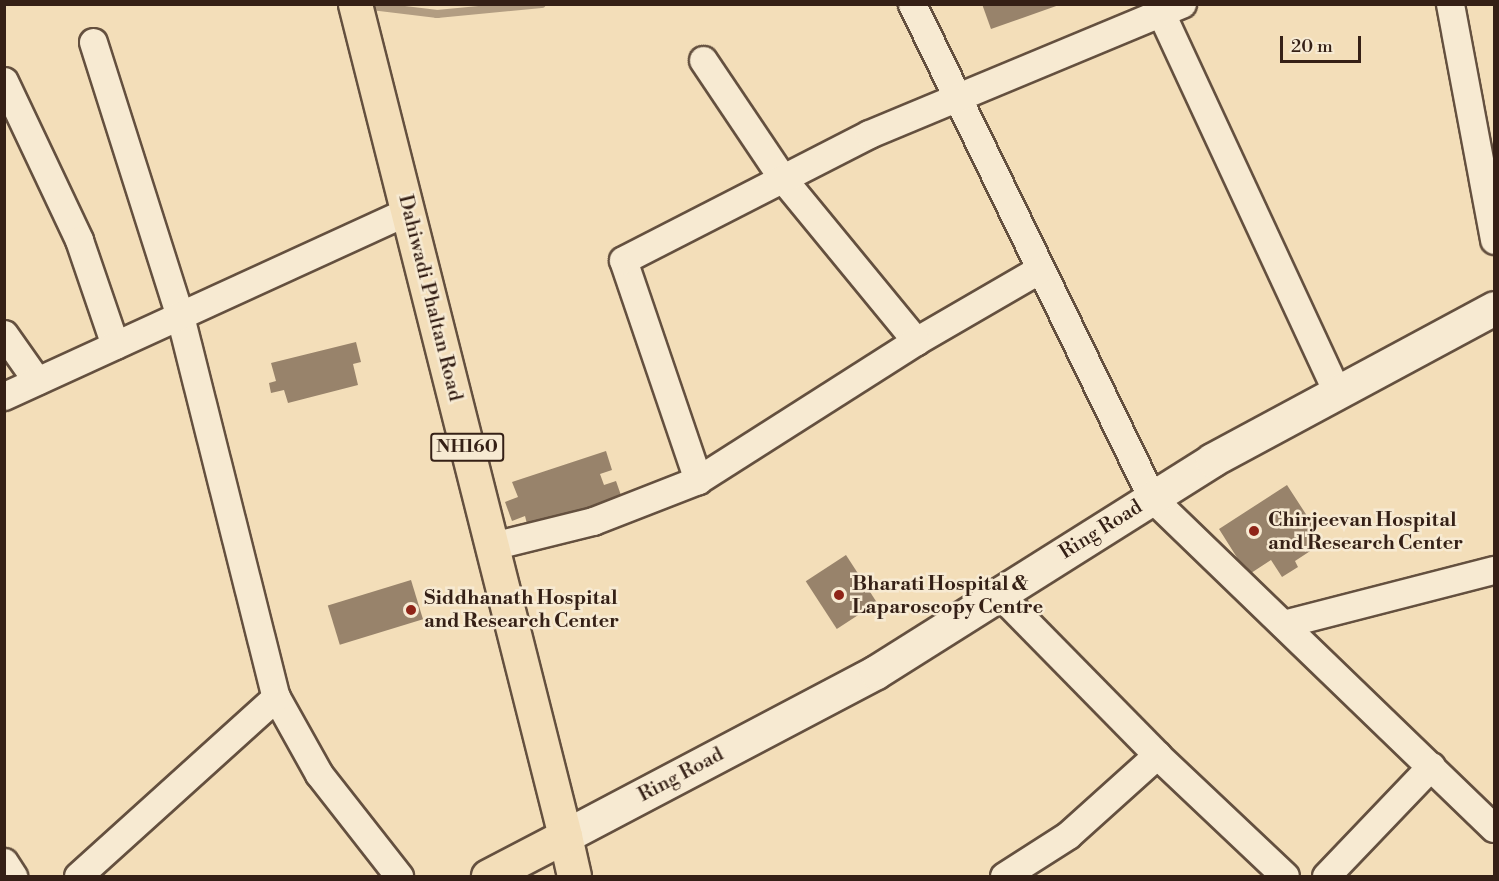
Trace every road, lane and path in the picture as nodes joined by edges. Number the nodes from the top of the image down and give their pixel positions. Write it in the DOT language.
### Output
graph roads {
  1 [pos="355,4"];
  2 [pos="912,4"];
  3 [pos="1450,4"];
  4 [pos="1171,9"];
  5 [pos="93,42"];
  6 [pos="703,60"];
  7 [pos="4,81"];
  8 [pos="956,96"];
  9 [pos="783,179"];
  10 [pos="408,211"];
  11 [pos="1494,240"];
  12 [pos="1040,269"];
  13 [pos="1494,308"];
  14 [pos="180,316"];
  15 [pos="4,334"];
  16 [pos="916,341"];
  17 [pos="116,345"];
  18 [pos="37,381"];
  19 [pos="1337,392"];
  20 [pos="4,396"];
  21 [pos="698,480"];
  22 [pos="1152,498"];
  23 [pos="492,546"];
  24 [pos="1494,570"];
  25 [pos="999,594"];
  26 [pos="1283,624"];
  27 [pos="276,697"];
  28 [pos="1157,755"];
  29 [pos="1431,766"];
  30 [pos="1494,828"];
  31 [pos="565,837"];
  32 [pos="4,862"];
  33 [pos="14,876"];
  34 [pos="78,876"];
  35 [pos="399,876"];
  36 [pos="488,876"];
  37 [pos="574,876"];
  38 [pos="1004,876"];
  39 [pos="1285,876"];
  40 [pos="1326,876"];
  1 -- 10 [label="main road, Dahiwadi Phaltan Road / NH160"];
  2 -- 8 [label="street"];
  3 -- 11 [label="street"];
  4 -- 8 [label="street"];
  4 -- 19 [label="street"];
  5 -- 14 [label="street"];
  6 -- 9 [label="street"];
  7 -- 17 [label="street"];
  8 -- 9 [label="street"];
  8 -- 12 [label="street"];
  9 -- 16 [label="street"];
  9 -- 21 [label="street"];
  10 -- 14 [label="street"];
  10 -- 23 [label="main road, Dahiwadi Phaltan Road / NH160"];
  12 -- 16 [label="street"];
  12 -- 22 [label="street"];
  13 -- 19 [label="main road, Ring Road"];
  14 -- 17 [label="street"];
  14 -- 27 [label="street"];
  15 -- 18 [label="street"];
  16 -- 21 [label="street"];
  17 -- 18 [label="street"];
  18 -- 20 [label="street"];
  19 -- 22 [label="main road, Ring Road"];
  21 -- 23 [label="street"];
  22 -- 25 [label="main road, Ring Road"];
  22 -- 26 [label="street"];
  23 -- 31 [label="main road, Dahiwadi Phaltan Road / NH160"];
  24 -- 26 [label="street"];
  25 -- 28 [label="street"];
  25 -- 31 [label="main road, Ring Road"];
  26 -- 29 [label="street"];
  27 -- 34 [label="street"];
  27 -- 35 [label="street"];
  28 -- 38 [label="street"];
  28 -- 39 [label="street"];
  29 -- 30 [label="street"];
  29 -- 40 [label="street"];
  31 -- 36 [label="main road, Ring Road"];
  31 -- 37 [label="main road, Dahiwadi Phaltan Road"];
  32 -- 33 [label="street"];
}
